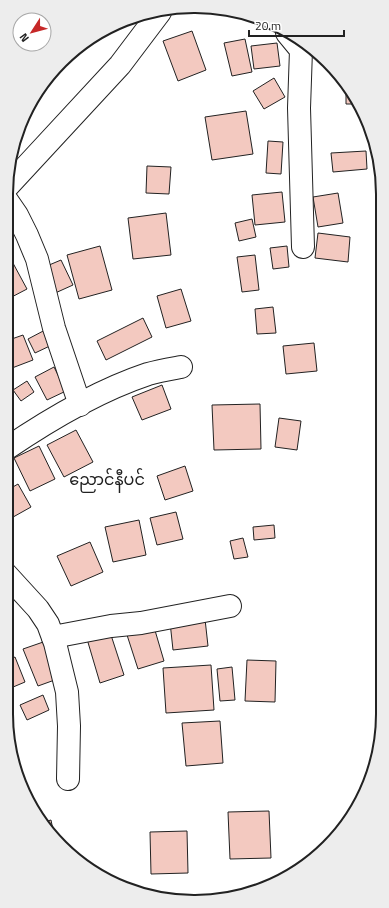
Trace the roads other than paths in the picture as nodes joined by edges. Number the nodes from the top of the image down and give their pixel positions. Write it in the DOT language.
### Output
graph roads {
  1 [pos="156,17"];
  2 [pos="298,46"];
  3 [pos="14,180"];
  4 [pos="13,209"];
  5 [pos="303,247"];
  6 [pos="181,367"];
  7 [pos="80,405"];
  8 [pos="13,444"];
  9 [pos="13,582"];
  10 [pos="230,606"];
  11 [pos="53,637"];
  12 [pos="68,779"];
  1 -- 3 [label="street"];
  2 -- 5 [label="street"];
  4 -- 7 [label="street"];
  6 -- 7 [label="street"];
  7 -- 8 [label="street"];
  9 -- 11 [label="street"];
  10 -- 11 [label="street"];
  11 -- 12 [label="street"];
}
